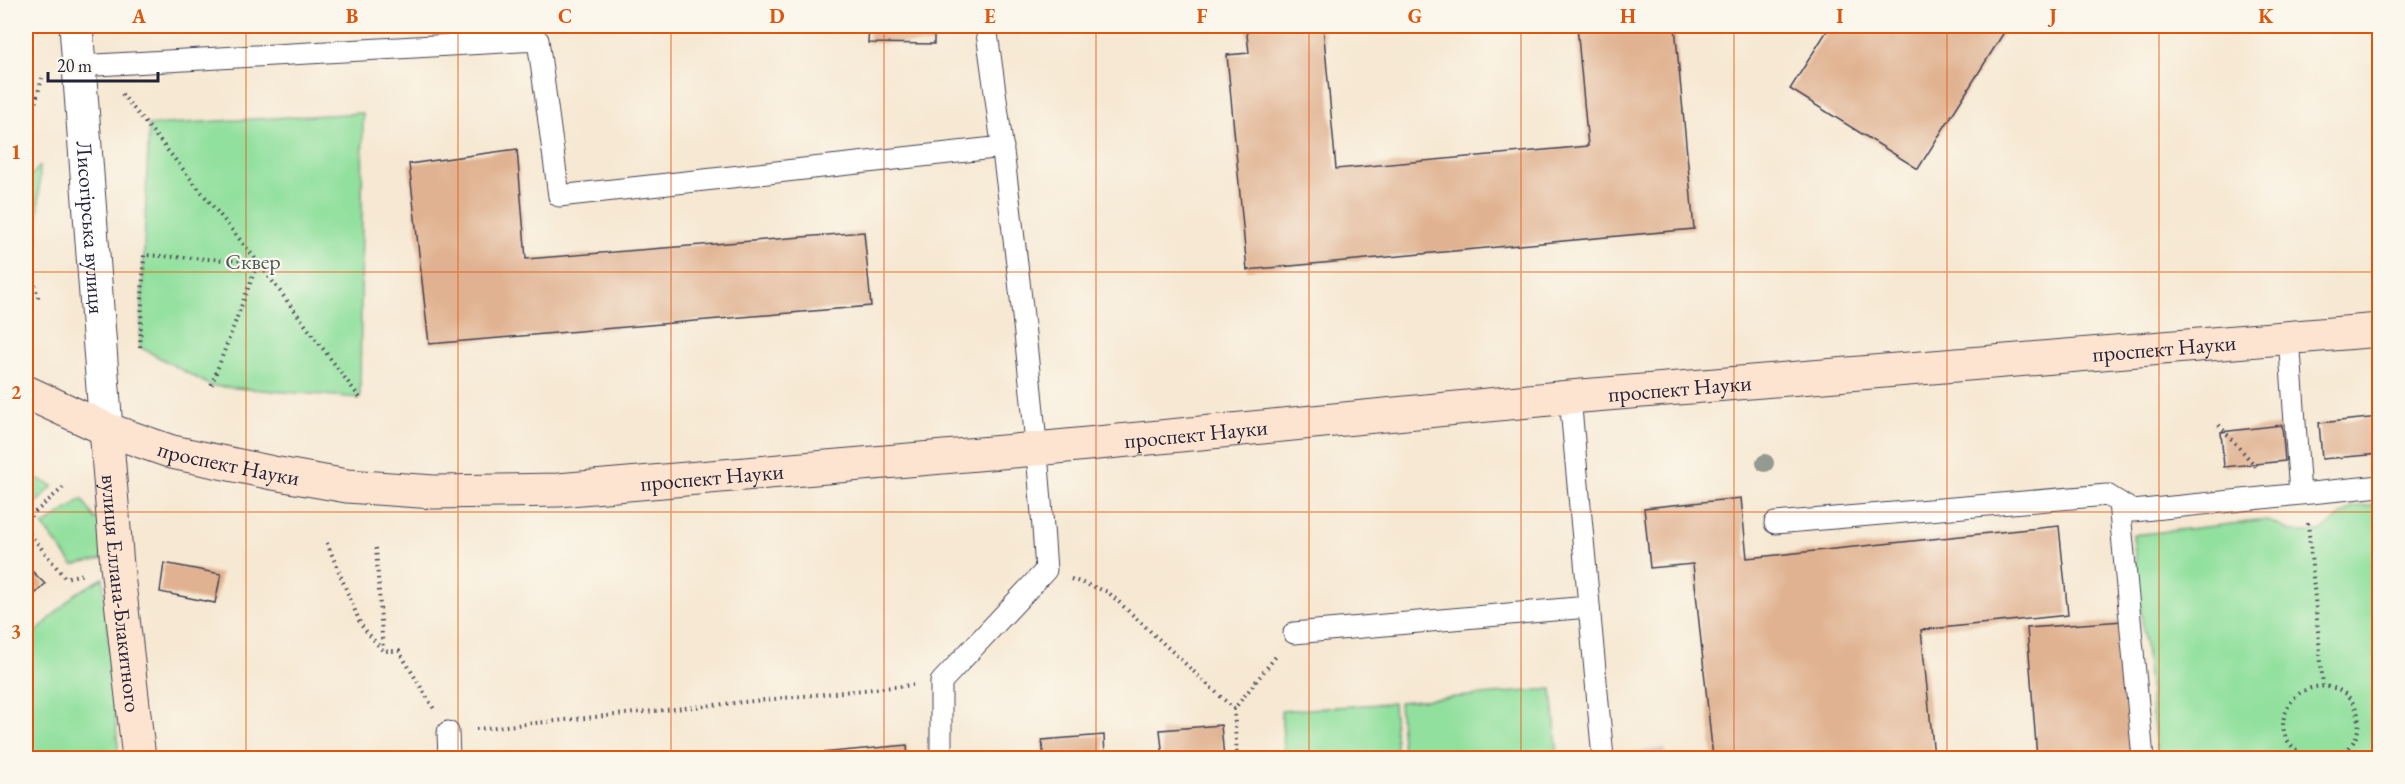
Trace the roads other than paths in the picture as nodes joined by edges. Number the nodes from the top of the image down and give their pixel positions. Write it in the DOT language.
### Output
graph roads {
  1 [pos="76,26"];
  2 [pos="986,26"];
  3 [pos="88,66"];
  4 [pos="1003,147"];
  5 [pos="2379,330"];
  6 [pos="2289,337"];
  7 [pos="26,392"];
  8 [pos="1570,397"];
  9 [pos="106,429"];
  10 [pos="1036,449"];
  11 [pos="2379,486"];
  12 [pos="2292,495"];
  13 [pos="2119,502"];
  14 [pos="1774,523"];
  15 [pos="1588,607"];
  16 [pos="1294,633"];
  17 [pos="448,732"];
  18 [pos="139,759"];
  19 [pos="449,759"];
  20 [pos="941,759"];
  21 [pos="1603,759"];
  22 [pos="2143,759"];
  1 -- 3 [label="street, Лисогірська вулиця"];
  2 -- 4 [label="lane"];
  3 -- 4 [label="lane"];
  3 -- 9 [label="street, Лисогірська вулиця"];
  4 -- 10 [label="lane"];
  5 -- 6 [label="main road, проспект Науки"];
  6 -- 8 [label="main road, проспект Науки"];
  6 -- 12 [label="lane"];
  7 -- 9 [label="main road, проспект Науки"];
  8 -- 10 [label="main road, проспект Науки"];
  8 -- 15 [label="lane"];
  9 -- 10 [label="main road, проспект Науки"];
  9 -- 18 [label="main road, вулиця Еллана-Блакитного"];
  10 -- 20 [label="lane"];
  11 -- 12 [label="lane"];
  12 -- 13 [label="lane"];
  13 -- 14 [label="lane"];
  13 -- 22 [label="lane"];
  15 -- 16 [label="lane"];
  15 -- 21 [label="lane"];
  17 -- 19 [label="lane"];
}
